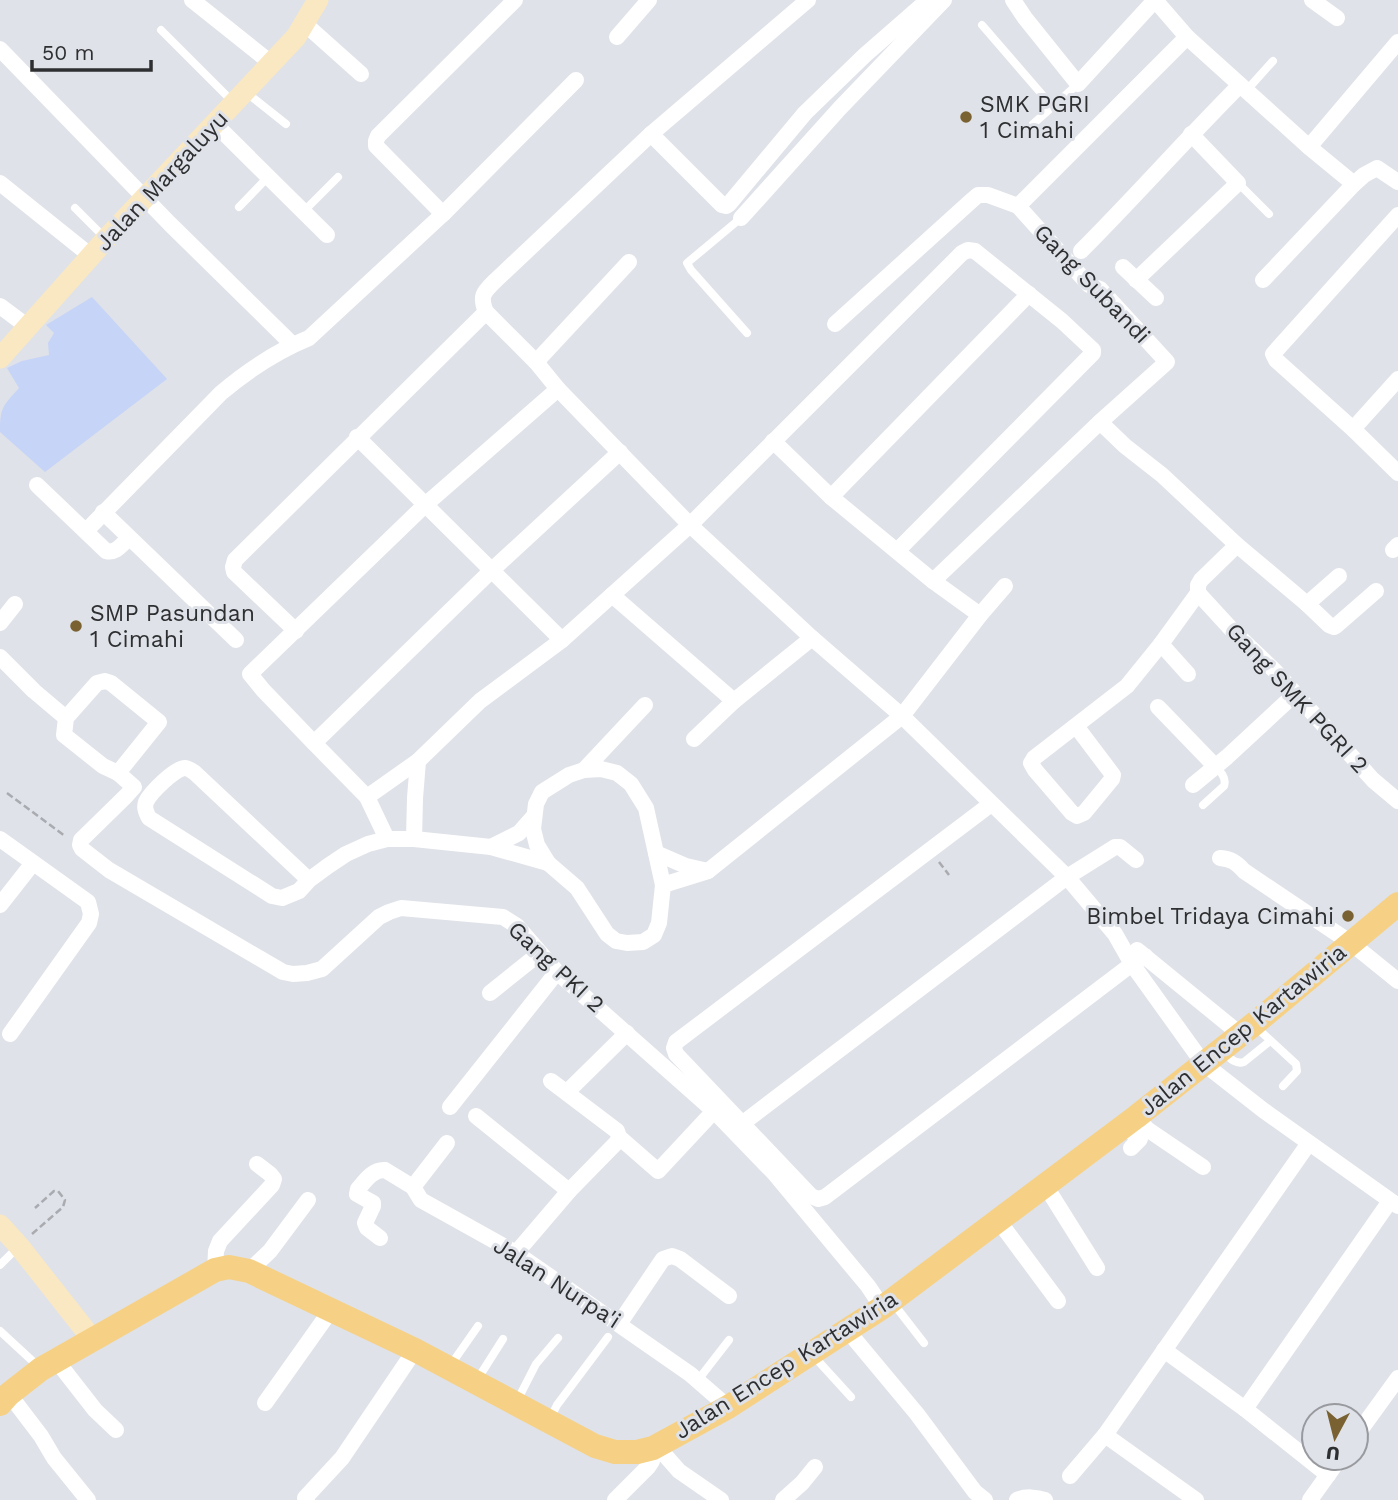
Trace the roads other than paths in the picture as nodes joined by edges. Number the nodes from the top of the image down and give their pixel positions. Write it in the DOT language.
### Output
graph roads {
  1 [pos="191,0"];
  2 [pos="318,0"];
  3 [pos="515,0"];
  4 [pos="649,0"];
  5 [pos="808,0"];
  6 [pos="928,0"];
  7 [pos="944,0"];
  8 [pos="1013,0"];
  9 [pos="1312,0"];
  10 [pos="1149,2"];
  11 [pos="1337,18"];
  12 [pos="304,24"];
  13 [pos="982,25"];
  14 [pos="160,30"];
  15 [pos="617,37"];
  16 [pos="1187,37"];
  17 [pos="1398,42"];
  18 [pos="0,49"];
  19 [pos="1273,61"];
  20 [pos="271,63"];
  21 [pos="361,74"];
  22 [pos="576,80"];
  23 [pos="1078,84"];
  24 [pos="1243,88"];
  25 [pos="239,97"];
  26 [pos="1052,106"];
  27 [pos="215,124"];
  28 [pos="286,124"];
  29 [pos="1033,124"];
  30 [pos="651,134"];
  31 [pos="1191,134"];
  32 [pos="1309,147"];
  33 [pos="268,177"];
  34 [pos="338,177"];
  35 [pos="1398,182"];
  36 [pos="0,183"];
  37 [pos="1238,183"];
  38 [pos="1353,184"];
  39 [pos="145,197"];
  40 [pos="239,206"];
  41 [pos="1018,206"];
  42 [pos="75,208"];
  43 [pos="303,212"];
  44 [pos="443,214"];
  45 [pos="1269,214"];
  46 [pos="1398,215"];
  47 [pos="741,218"];
  48 [pos="327,235"];
  49 [pos="106,239"];
  50 [pos="1081,251"];
  51 [pos="91,256"];
  52 [pos="629,262"];
  53 [pos="1123,267"];
  54 [pos="1136,281"];
  55 [pos="1263,281"];
  56 [pos="1029,294"];
  57 [pos="1156,298"];
  58 [pos="0,306"];
  59 [pos="486,312"];
  60 [pos="835,324"];
  61 [pos="28,327"];
  62 [pos="747,333"];
  63 [pos="293,345"];
  64 [pos="0,358"];
  65 [pos="536,362"];
  66 [pos="1398,379"];
  67 [pos="558,389"];
  68 [pos="1100,422"];
  69 [pos="1353,429"];
  70 [pos="357,438"];
  71 [pos="773,442"];
  72 [pos="620,452"];
  73 [pos="1398,473"];
  74 [pos="37,485"];
  75 [pos="831,497"];
  76 [pos="425,505"];
  77 [pos="103,512"];
  78 [pos="690,525"];
  79 [pos="86,531"];
  80 [pos="129,538"];
  81 [pos="1237,545"];
  82 [pos="897,551"];
  83 [pos="491,570"];
  84 [pos="1339,576"];
  85 [pos="933,581"];
  86 [pos="1005,586"];
  87 [pos="1376,591"];
  88 [pos="1198,593"];
  89 [pos="612,595"];
  90 [pos="15,604"];
  91 [pos="1307,604"];
  92 [pos="979,615"];
  93 [pos="0,623"];
  94 [pos="296,631"];
  95 [pos="812,638"];
  96 [pos="236,640"];
  97 [pos="562,640"];
  98 [pos="1161,644"];
  99 [pos="0,657"];
  100 [pos="1188,674"];
  101 [pos="1295,694"];
  102 [pos="734,701"];
  103 [pos="645,705"];
  104 [pos="1158,707"];
  105 [pos="902,716"];
  106 [pos="66,718"];
  107 [pos="1076,726"];
  108 [pos="694,739"];
  109 [pos="314,743"];
  110 [pos="418,761"];
  111 [pos="1215,766"];
  112 [pos="584,770"];
  113 [pos="127,780"];
  114 [pos="1193,785"];
  115 [pos="367,797"];
  116 [pos="1398,801"];
  117 [pos="991,804"];
  118 [pos="1203,805"];
  119 [pos="534,816"];
  120 [pos="0,839"];
  121 [pos="387,839"];
  122 [pos="414,839"];
  123 [pos="491,847"];
  124 [pos="656,853"];
  125 [pos="1220,858"];
  126 [pos="1136,860"];
  127 [pos="33,863"];
  128 [pos="548,863"];
  129 [pos="708,871"];
  130 [pos="1067,877"];
  131 [pos="310,880"];
  132 [pos="663,885"];
  133 [pos="1398,904"];
  134 [pos="0,905"];
  135 [pos="1351,943"];
  136 [pos="540,953"];
  137 [pos="1138,960"];
  138 [pos="557,972"];
  139 [pos="1398,981"];
  140 [pos="490,993"];
  141 [pos="627,1032"];
  142 [pos="1255,1033"];
  143 [pos="10,1034"];
  144 [pos="1212,1057"];
  145 [pos="551,1081"];
  146 [pos="1283,1086"];
  147 [pos="568,1092"];
  148 [pos="450,1107"];
  149 [pos="714,1111"];
  150 [pos="476,1116"];
  151 [pos="743,1123"];
  152 [pos="1130,1130"];
  153 [pos="619,1137"];
  154 [pos="447,1143"];
  155 [pos="1309,1143"];
  156 [pos="257,1164"];
  157 [pos="1203,1167"];
  158 [pos="1045,1185"];
  159 [pos="413,1188"];
  160 [pos="569,1191"];
  161 [pos="308,1200"];
  162 [pos="1394,1204"];
  163 [pos="998,1220"];
  164 [pos="0,1225"];
  165 [pos="380,1238"];
  166 [pos="19,1246"];
  167 [pos="516,1253"];
  168 [pos="0,1265"];
  169 [pos="1097,1268"];
  170 [pos="215,1270"];
  171 [pos="249,1271"];
  172 [pos="729,1296"];
  173 [pos="1058,1301"];
  174 [pos="886,1304"];
  175 [pos="331,1310"];
  176 [pos="478,1326"];
  177 [pos="614,1330"];
  178 [pos="847,1330"];
  179 [pos="0,1331"];
  180 [pos="558,1338"];
  181 [pos="503,1339"];
  182 [pos="93,1340"];
  183 [pos="729,1340"];
  184 [pos="924,1343"];
  185 [pos="415,1350"];
  186 [pos="1164,1350"];
  187 [pos="813,1352"];
  188 [pos="49,1365"];
  189 [pos="449,1368"];
  190 [pos="1398,1378"];
  191 [pos="698,1380"];
  192 [pos="475,1382"];
  193 [pos="851,1397"];
  194 [pos="5,1399"];
  195 [pos="265,1403"];
  196 [pos="516,1404"];
  197 [pos="728,1407"];
  198 [pos="1245,1409"];
  199 [pos="1370,1417"];
  200 [pos="549,1422"];
  201 [pos="116,1430"];
  202 [pos="1105,1435"];
  203 [pos="655,1447"];
  204 [pos="815,1467"];
  205 [pos="1330,1472"];
  206 [pos="1328,1475"];
  207 [pos="1070,1476"];
  208 [pos="1188,1497"];
  209 [pos="306,1499"];
  210 [pos="88,1500"];
  211 [pos="615,1500"];
  212 [pos="721,1500"];
  213 [pos="783,1500"];
  214 [pos="985,1500"];
  215 [pos="1017,1500"];
  216 [pos="1045,1500"];
  217 [pos="1310,1500"];
  1 -- 20 [label="street"];
  2 -- 12 [label="main road, Jalan Margaluyu"];
  3 -- 44 [label="street"];
  4 -- 15 [label="street"];
  5 -- 30 [label="street"];
  6 -- 30 [label="street"];
  7 -- 47 [label="street"];
  8 -- 23 [label="street"];
  9 -- 11 [label="street"];
  10 -- 16 [label="street"];
  10 -- 23 [label="street"];
  12 -- 20 [label="main road, Jalan Margaluyu"];
  12 -- 21 [label="street"];
  13 -- 26 [label="lane"];
  14 -- 25 [label="lane"];
  16 -- 24 [label="street"];
  16 -- 41 [label="street"];
  17 -- 32 [label="street"];
  18 -- 39 [label="street"];
  19 -- 24 [label="lane"];
  20 -- 25 [label="main road, Jalan Margaluyu"];
  22 -- 44 [label="street"];
  23 -- 26 [label="lane"];
  24 -- 31 [label="street"];
  24 -- 32 [label="street"];
  25 -- 27 [label="main road, Jalan Margaluyu"];
  25 -- 28 [label="lane"];
  26 -- 29 [label="lane"];
  27 -- 33 [label="street"];
  27 -- 39 [label="main road, Jalan Margaluyu"];
  30 -- 59 [label="street"];
  31 -- 37 [label="street"];
  31 -- 50 [label="street"];
  32 -- 38 [label="street"];
  33 -- 40 [label="lane"];
  33 -- 43 [label="street"];
  34 -- 43 [label="lane"];
  35 -- 38 [label="street"];
  36 -- 51 [label="street"];
  37 -- 45 [label="lane"];
  37 -- 54 [label="street"];
  38 -- 55 [label="street"];
  39 -- 49 [label="main road, Jalan Margaluyu"];
  39 -- 63 [label="street"];
  41 -- 60 [label="street"];
  41 -- 68 [label="street, Gang Subandi"];
  42 -- 49 [label="lane"];
  43 -- 48 [label="street"];
  44 -- 63 [label="street"];
  46 -- 69 [label="street"];
  47 -- 62 [label="lane"];
  49 -- 51 [label="main road, Jalan Margaluyu"];
  51 -- 61 [label="main road, Jalan Margaluyu"];
  52 -- 65 [label="street"];
  53 -- 54 [label="street"];
  54 -- 57 [label="street"];
  56 -- 71 [label="street"];
  56 -- 75 [label="street"];
  56 -- 82 [label="street"];
  58 -- 61 [label="street"];
  59 -- 65 [label="street"];
  59 -- 70 [label="street"];
  61 -- 64 [label="main road, Jalan Margaluyu"];
  63 -- 77 [label="street"];
  65 -- 67 [label="street"];
  66 -- 69 [label="street"];
  67 -- 72 [label="street"];
  67 -- 76 [label="street"];
  68 -- 81 [label="street"];
  68 -- 85 [label="street"];
  69 -- 73 [label="street"];
  70 -- 76 [label="street"];
  70 -- 94 [label="street"];
  71 -- 75 [label="street"];
  71 -- 78 [label="street"];
  72 -- 78 [label="street"];
  72 -- 83 [label="street"];
  74 -- 79 [label="street"];
  75 -- 82 [label="street"];
  76 -- 83 [label="street"];
  76 -- 94 [label="street"];
  77 -- 79 [label="street"];
  77 -- 80 [label="street"];
  78 -- 89 [label="street"];
  78 -- 95 [label="street"];
  79 -- 80 [label="street"];
  80 -- 96 [label="street"];
  81 -- 88 [label="street"];
  81 -- 91 [label="street"];
  82 -- 85 [label="street"];
  83 -- 97 [label="street"];
  83 -- 109 [label="street"];
  84 -- 91 [label="street"];
  85 -- 92 [label="street"];
  86 -- 92 [label="street"];
  87 -- 91 [label="street"];
  88 -- 98 [label="street"];
  88 -- 101 [label="street, Gang SMK PGRI 2"];
  89 -- 97 [label="street"];
  89 -- 102 [label="street"];
  90 -- 93 [label="street"];
  92 -- 105 [label="street"];
  94 -- 109 [label="street"];
  95 -- 102 [label="street"];
  95 -- 105 [label="street"];
  97 -- 110 [label="street"];
  98 -- 100 [label="street"];
  98 -- 107 [label="street"];
  99 -- 106 [label="street"];
  101 -- 111 [label="street"];
  101 -- 116 [label="street, Gang SMK PGRI 2"];
  102 -- 108 [label="street"];
  103 -- 112 [label="street"];
  104 -- 111 [label="street"];
  105 -- 117 [label="street"];
  105 -- 129 [label="street"];
  106 -- 113 [label="street"];
  106 -- 113 [label="street"];
  107 -- 107 [label="street"];
  109 -- 115 [label="street"];
  110 -- 115 [label="street"];
  110 -- 122 [label="street"];
  111 -- 114 [label="street"];
  111 -- 118 [label="lane"];
  112 -- 119 [label="street"];
  112 -- 124 [label="street"];
  113 -- 136 [label="street, Gang PKI 2"];
  115 -- 121 [label="street"];
  117 -- 130 [label="street"];
  117 -- 151 [label="street"];
  119 -- 123 [label="street"];
  119 -- 128 [label="street"];
  120 -- 127 [label="street"];
  121 -- 122 [label="street"];
  121 -- 131 [label="street"];
  122 -- 123 [label="street"];
  123 -- 128 [label="street"];
  124 -- 129 [label="street"];
  124 -- 132 [label="street"];
  125 -- 135 [label="street"];
  126 -- 130 [label="street"];
  127 -- 134 [label="street"];
  127 -- 143 [label="street"];
  128 -- 132 [label="street"];
  129 -- 132 [label="street"];
  130 -- 137 [label="street"];
  130 -- 151 [label="street"];
  131 -- 131 [label="street"];
  133 -- 135 [label="main road, Jalan Encep Kartawiria"];
  135 -- 139 [label="street"];
  135 -- 142 [label="main road, Jalan Encep Kartawiria"];
  136 -- 138 [label="street, Gang PKI 2"];
  136 -- 140 [label="street"];
  137 -- 142 [label="street"];
  137 -- 144 [label="street"];
  137 -- 151 [label="street"];
  138 -- 141 [label="street, Gang PKI 2"];
  138 -- 148 [label="street"];
  141 -- 147 [label="street"];
  141 -- 149 [label="street, Gang PKI 2"];
  142 -- 144 [label="main road, Jalan Encep Kartawiria"];
  142 -- 146 [label="lane"];
  144 -- 152 [label="main road, Jalan Encep Kartawiria"];
  144 -- 155 [label="street"];
  145 -- 147 [label="street"];
  147 -- 153 [label="street"];
  149 -- 153 [label="street"];
  149 -- 174 [label="street, Gang PKI 2"];
  150 -- 160 [label="street"];
  152 -- 157 [label="street"];
  152 -- 158 [label="main road, Jalan Encep Kartawiria"];
  153 -- 160 [label="street"];
  154 -- 159 [label="street"];
  155 -- 162 [label="street"];
  155 -- 186 [label="street"];
  156 -- 170 [label="street"];
  158 -- 163 [label="main road, Jalan Encep Kartawiria"];
  158 -- 169 [label="street"];
  159 -- 165 [label="street, Jalan Nurpa'i"];
  159 -- 167 [label="street, Jalan Nurpa'i"];
  160 -- 167 [label="street"];
  161 -- 171 [label="street"];
  162 -- 198 [label="street"];
  163 -- 173 [label="street"];
  163 -- 174 [label="main road, Jalan Encep Kartawiria"];
  164 -- 166 [label="main road"];
  166 -- 168 [label="lane"];
  166 -- 182 [label="main road"];
  167 -- 177 [label="street, Jalan Nurpa'i"];
  170 -- 171 [label="main road, Jalan Encep Kartawiria"];
  170 -- 182 [label="main road"];
  171 -- 175 [label="main road, Jalan Encep Kartawiria"];
  172 -- 177 [label="street"];
  174 -- 178 [label="main road, Jalan Encep Kartawiria"];
  174 -- 184 [label="lane"];
  175 -- 185 [label="main road, Jalan Encep Kartawiria"];
  175 -- 195 [label="street"];
  176 -- 189 [label="lane"];
  177 -- 191 [label="street, Jalan Nurpa'i"];
  177 -- 200 [label="lane"];
  178 -- 187 [label="main road, Jalan Encep Kartawiria"];
  178 -- 214 [label="street"];
  179 -- 188 [label="lane"];
  180 -- 196 [label="lane"];
  181 -- 192 [label="lane"];
  182 -- 188 [label="main road"];
  183 -- 191 [label="lane"];
  185 -- 189 [label="main road, Jalan Encep Kartawiria"];
  185 -- 209 [label="street"];
  186 -- 198 [label="street"];
  186 -- 202 [label="street"];
  187 -- 193 [label="lane"];
  187 -- 197 [label="main road, Jalan Encep Kartawiria"];
  188 -- 194 [label="main road"];
  188 -- 201 [label="street"];
  189 -- 192 [label="main road, Jalan Encep Kartawiria"];
  190 -- 199 [label="street"];
  191 -- 197 [label="street, Jalan Nurpa'i"];
  192 -- 196 [label="main road, Jalan Encep Kartawiria"];
  194 -- 210 [label="street"];
  196 -- 200 [label="main road, Jalan Encep Kartawiria"];
  197 -- 203 [label="main road, Jalan Encep Kartawiria"];
  198 -- 206 [label="street"];
  200 -- 203 [label="main road, Jalan Encep Kartawiria"];
  202 -- 207 [label="street"];
  202 -- 208 [label="street"];
  203 -- 211 [label="street"];
  203 -- 212 [label="street"];
  204 -- 213 [label="street"];
  205 -- 206 [label="street"];
  206 -- 217 [label="street"];
  215 -- 216 [label="street"];
}
